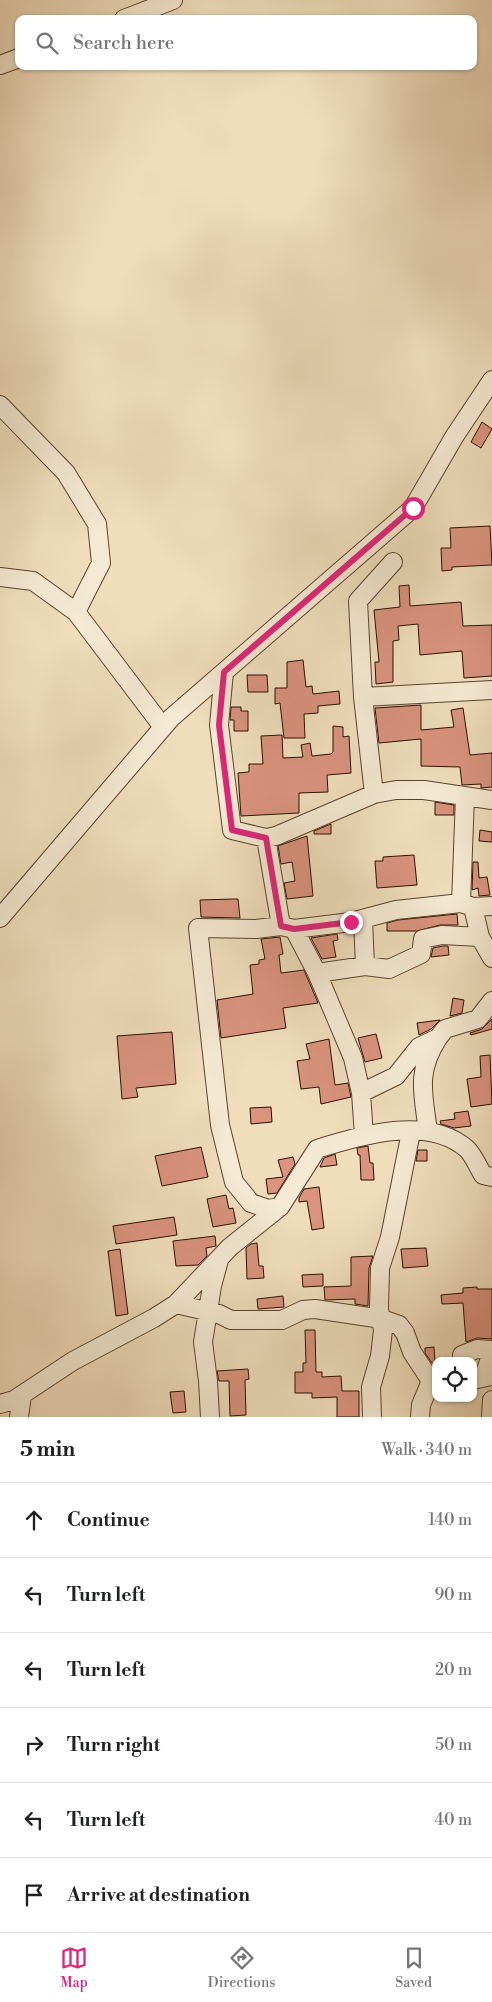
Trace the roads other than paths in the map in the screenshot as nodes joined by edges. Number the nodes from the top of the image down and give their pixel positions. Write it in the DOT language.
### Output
graph roads {
  1 [pos="173,0"];
  2 [pos="134,15"];
  3 [pos="15,60"];
  4 [pos="0,66"];
  5 [pos="492,380"];
  6 [pos="0,405"];
  7 [pos="393,562"];
  8 [pos="0,577"];
  9 [pos="76,612"];
  10 [pos="224,672"];
  11 [pos="492,690"];
  12 [pos="364,697"];
  13 [pos="163,728"];
  14 [pos="374,794"];
  15 [pos="465,796"];
  16 [pos="492,800"];
  17 [pos="266,838"];
  18 [pos="467,905"];
  19 [pos="492,906"];
  20 [pos="0,918"];
  21 [pos="363,919"];
  22 [pos="288,928"];
  23 [pos="480,937"];
  24 [pos="492,958"];
  25 [pos="365,966"];
  26 [pos="317,974"];
  27 [pos="492,1001"];
  28 [pos="438,1038"];
  29 [pos="361,1093"];
  30 [pos="419,1131"];
  31 [pos="364,1136"];
  32 [pos="492,1178"];
  33 [pos="280,1207"];
  34 [pos="219,1259"];
  35 [pos="176,1304"];
  36 [pos="208,1312"];
  37 [pos="382,1320"];
  38 [pos="492,1352"];
  39 [pos="462,1354"];
  40 [pos="432,1378"];
  41 [pos="477,1380"];
  42 [pos="491,1380"];
  43 [pos="432,1385"];
  44 [pos="22,1395"];
  45 [pos="492,1400"];
  46 [pos="0,1404"];
  47 [pos="19,1417"];
  48 [pos="210,1417"];
  49 [pos="372,1417"];
  50 [pos="420,1417"];
  51 [pos="491,1417"];
  1 -- 2 [label="street"];
  3 -- 4 [label="street"];
  5 -- 10 [label="street"];
  6 -- 9 [label="street"];
  7 -- 12 [label="street"];
  8 -- 9 [label="street"];
  9 -- 13 [label="street"];
  10 -- 13 [label="street"];
  10 -- 17 [label="street"];
  11 -- 12 [label="street"];
  12 -- 14 [label="street"];
  13 -- 20 [label="street"];
  14 -- 15 [label="street"];
  14 -- 17 [label="street"];
  15 -- 16 [label="street"];
  15 -- 18 [label="street"];
  17 -- 22 [label="street"];
  18 -- 19 [label="street"];
  18 -- 21 [label="street"];
  18 -- 23 [label="street"];
  21 -- 22 [label="street"];
  21 -- 25 [label="street"];
  22 -- 26 [label="street"];
  22 -- 33 [label="street"];
  23 -- 24 [label="street"];
  23 -- 25 [label="street"];
  25 -- 26 [label="street"];
  26 -- 29 [label="street"];
  27 -- 28 [label="street"];
  28 -- 29 [label="street"];
  28 -- 30 [label="street"];
  29 -- 31 [label="street"];
  30 -- 31 [label="street"];
  30 -- 32 [label="street"];
  30 -- 37 [label="street"];
  31 -- 33 [label="street"];
  33 -- 34 [label="street"];
  34 -- 35 [label="street"];
  34 -- 36 [label="street"];
  35 -- 36 [label="street"];
  35 -- 44 [label="street"];
  36 -- 37 [label="street"];
  36 -- 48 [label="street"];
  37 -- 40 [label="street"];
  37 -- 49 [label="street"];
  38 -- 39 [label="street"];
  38 -- 42 [label="street"];
  41 -- 42 [label="street"];
  43 -- 50 [label="street"];
  44 -- 46 [label="street"];
  44 -- 47 [label="street"];
  45 -- 51 [label="street"];
}
